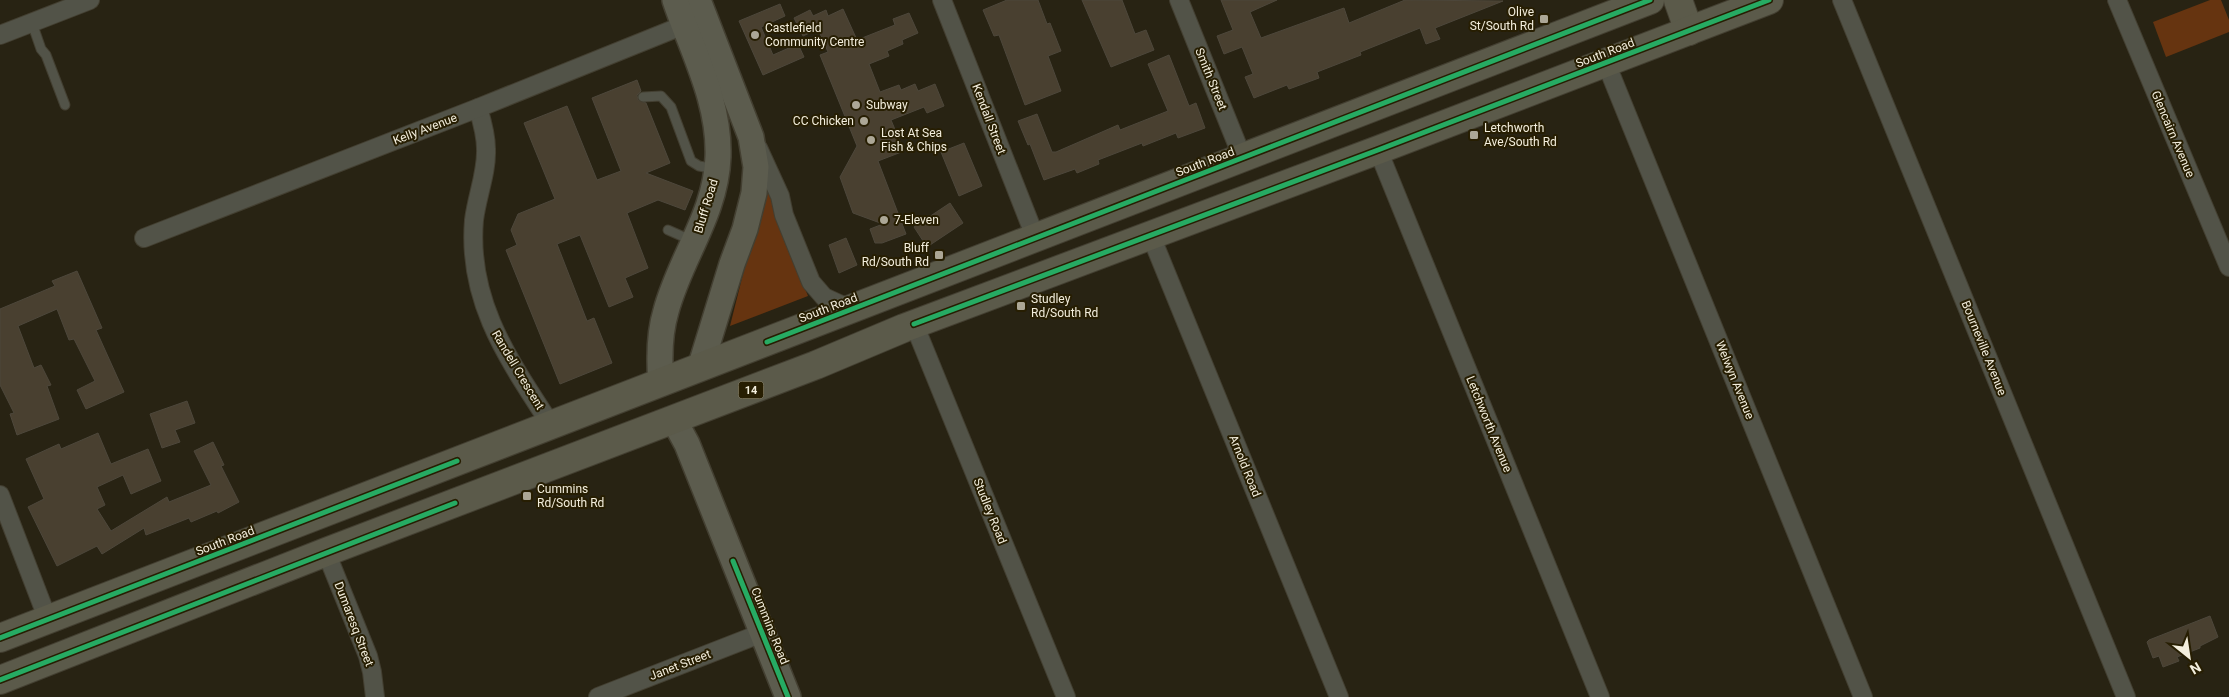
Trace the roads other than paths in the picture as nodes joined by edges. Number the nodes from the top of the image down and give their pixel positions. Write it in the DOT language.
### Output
graph roads {
  1 [pos="90,0"];
  2 [pos="675,0"];
  3 [pos="942,0"];
  4 [pos="1180,0"];
  5 [pos="1650,0"];
  6 [pos="1678,0"];
  7 [pos="1769,0"];
  8 [pos="1842,0"];
  9 [pos="2117,0"];
  10 [pos="695,14"];
  11 [pos="32,23"];
  12 [pos="1689,31"];
  13 [pos="0,35"];
  14 [pos="1606,63"];
  15 [pos="643,97"];
  16 [pos="65,105"];
  17 [pos="478,108"];
  18 [pos="748,130"];
  19 [pos="1378,150"];
  20 [pos="1243,159"];
  21 [pos="717,169"];
  22 [pos="668,230"];
  23 [pos="1150,236"];
  24 [pos="144,238"];
  25 [pos="1036,239"];
  26 [pos="695,242"];
  27 [pos="2229,267"];
  28 [pos="1049,274"];
  29 [pos="852,310"];
  30 [pos="914,324"];
  31 [pos="808,327"];
  32 [pos="822,363"];
  33 [pos="700,368"];
  34 [pos="661,383"];
  35 [pos="681,424"];
  36 [pos="551,425"];
  37 [pos="0,495"];
  38 [pos="326,552"];
  39 [pos="48,620"];
  40 [pos="762,633"];
  41 [pos="0,638"];
  42 [pos="62,656"];
  43 [pos="0,680"];
  44 [pos="375,697"];
  45 [pos="598,697"];
  46 [pos="788,697"];
  47 [pos="1066,697"];
  48 [pos="1339,697"];
  49 [pos="1600,697"];
  50 [pos="1863,697"];
  51 [pos="2126,697"];
  1 -- 11 [label="street"];
  2 -- 10 [label="main road, Bluff Road"];
  3 -- 25 [label="street, Kendall Street"];
  4 -- 20 [label="street, Smith Street"];
  5 -- 20 [label="main road, South Road"];
  6 -- 12 [label="main road"];
  7 -- 12 [label="main road, South Road / 14"];
  8 -- 51 [label="street, Bourneville Avenue"];
  9 -- 27 [label="street, Glencairn Avenue"];
  10 -- 17 [label="street, Kelly Avenue"];
  10 -- 18 [label="main road, Bluff Road"];
  10 -- 21 [label="main road, Bluff Road"];
  11 -- 13 [label="street"];
  11 -- 16 [label="lane"];
  12 -- 14 [label="main road, South Road / 14"];
  14 -- 19 [label="main road, South Road / 14"];
  14 -- 50 [label="street, Welwyn Avenue"];
  15 -- 21 [label="lane"];
  17 -- 24 [label="street, Kelly Avenue"];
  17 -- 36 [label="street, Randell Crescent"];
  18 -- 29 [label="street, Bluff Road"];
  18 -- 33 [label="main road, Bluff Road"];
  19 -- 23 [label="main road, South Road / 14"];
  19 -- 49 [label="street, Letchworth Avenue"];
  20 -- 25 [label="main road, South Road"];
  21 -- 26 [label="main road, Bluff Road"];
  22 -- 26 [label="lane"];
  23 -- 28 [label="main road, South Road / 14"];
  23 -- 48 [label="street, Arnold Road"];
  25 -- 28 [label="main road"];
  25 -- 29 [label="main road, South Road"];
  26 -- 34 [label="main road, Bluff Road"];
  28 -- 30 [label="main road, South Road / 14"];
  29 -- 31 [label="main road, South Road"];
  30 -- 32 [label="main road, South Road / 14"];
  30 -- 47 [label="street, Studley Road"];
  31 -- 32 [label="main road"];
  31 -- 33 [label="main road, South Road"];
  32 -- 35 [label="main road, South Road / 14"];
  33 -- 34 [label="main road, South Road"];
  33 -- 35 [label="main road"];
  34 -- 35 [label="main road"];
  34 -- 36 [label="main road, South Road"];
  35 -- 38 [label="main road, South Road / 14"];
  35 -- 40 [label="main road, Cummins Road"];
  36 -- 39 [label="main road, South Road"];
  37 -- 39 [label="street"];
  38 -- 42 [label="main road, South Road / 14"];
  38 -- 44 [label="street, Dumaresq Street"];
  39 -- 41 [label="main road, South Road"];
  39 -- 42 [label="main road"];
  40 -- 45 [label="street, Janet Street"];
  40 -- 46 [label="main road, Cummins Road"];
  42 -- 43 [label="main road, South Road / 14"];
}
